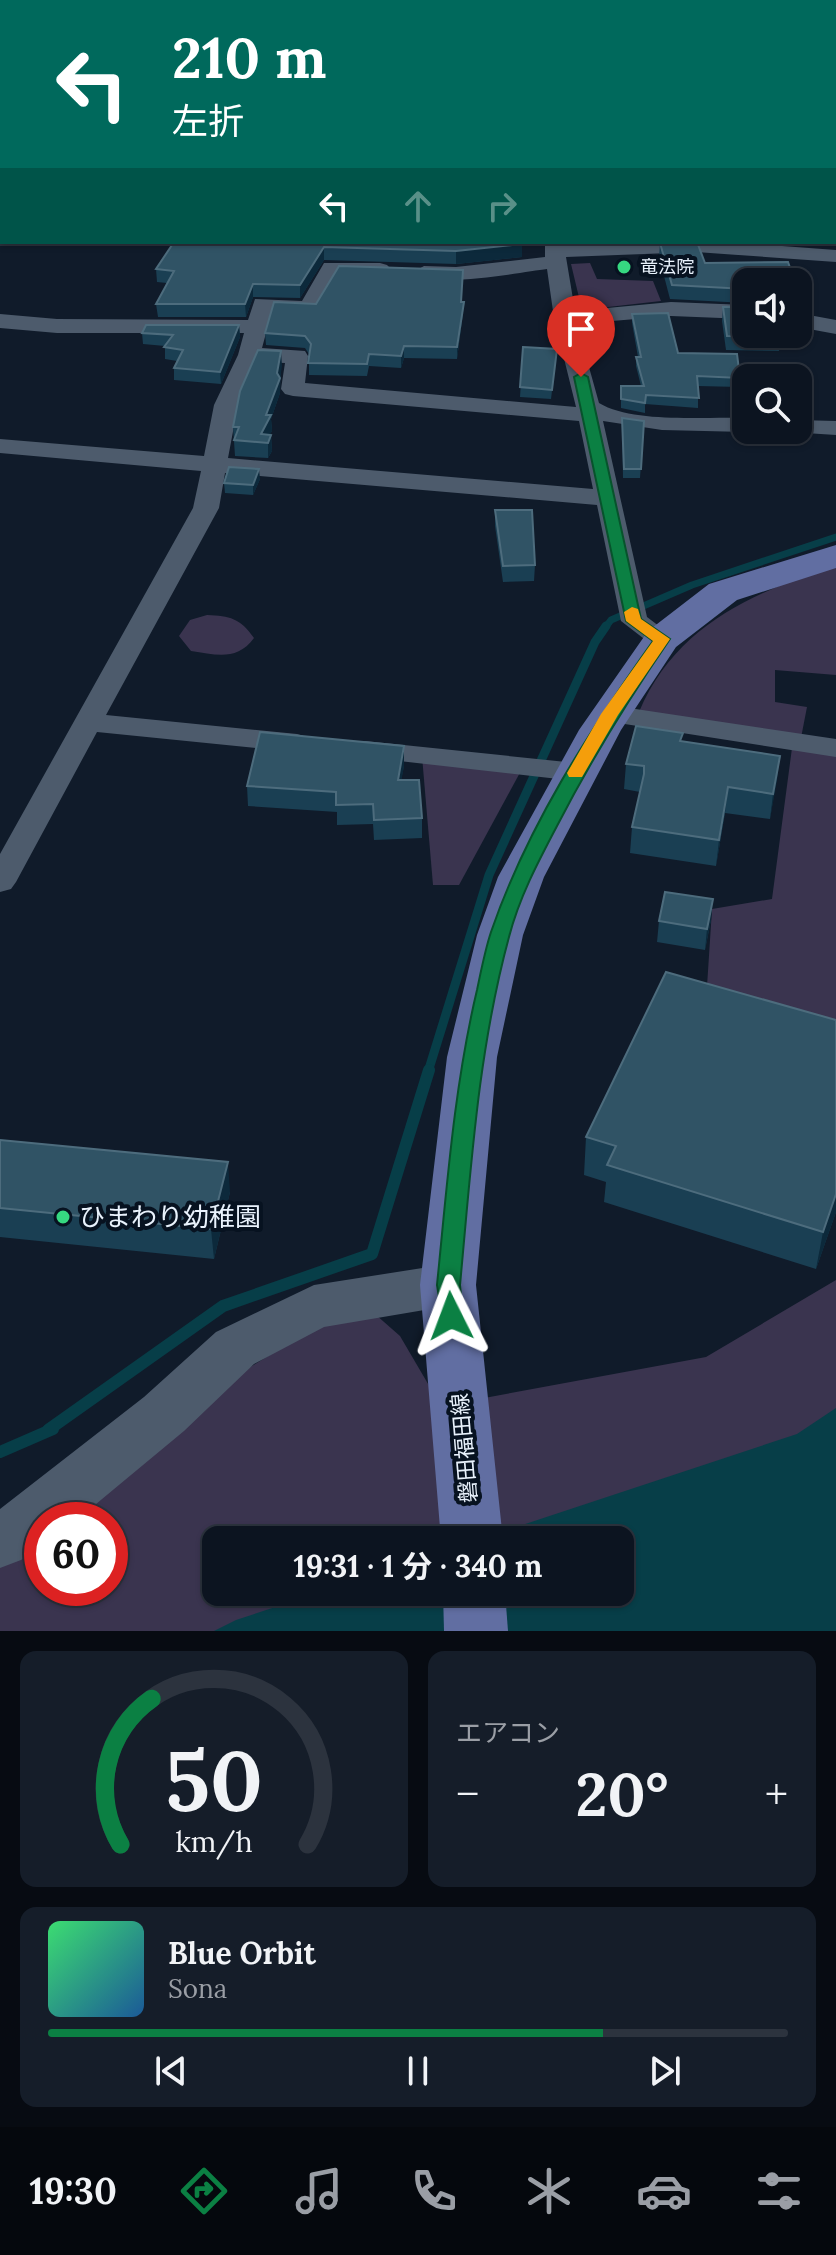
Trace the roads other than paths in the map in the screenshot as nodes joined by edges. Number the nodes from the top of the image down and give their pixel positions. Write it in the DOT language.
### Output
graph roads {
  1 [pos="508,247"];
  2 [pos="555,250"];
  3 [pos="828,251"];
  4 [pos="732,311"];
  5 [pos="565,318"];
  6 [pos="0,321"];
  7 [pos="812,323"];
  8 [pos="255,327"];
  9 [pos="836,327"];
  10 [pos="249,355"];
  11 [pos="589,410"];
  12 [pos="732,424"];
  13 [pos="812,427"];
  14 [pos="836,428"];
  15 [pos="0,446"];
  16 [pos="213,465"];
  17 [pos="607,498"];
  18 [pos="836,556"];
  19 [pos="662,639"];
  20 [pos="609,714"];
  21 [pos="88,722"];
  22 [pos="836,748"];
  23 [pos="576,772"];
  24 [pos="0,882"];
  25 [pos="448,1285"];
  26 [pos="471,1522"];
  27 [pos="0,1542"];
  28 [pos="475,1606"];
  29 [pos="476,1631"];
  1 -- 2 [label="street"];
  2 -- 3 [label="street"];
  2 -- 5 [label="street"];
  2 -- 8 [label="street"];
  4 -- 5 [label="street"];
  5 -- 11 [label="street"];
  6 -- 8 [label="street"];
  7 -- 9 [label="street"];
  8 -- 10 [label="street"];
  10 -- 11 [label="street"];
  10 -- 16 [label="street"];
  11 -- 12 [label="street"];
  11 -- 17 [label="street"];
  13 -- 14 [label="street"];
  15 -- 16 [label="street"];
  16 -- 17 [label="street"];
  16 -- 21 [label="street"];
  17 -- 19 [label="street"];
  18 -- 19 [label="main road, 磐田福田線"];
  19 -- 20 [label="main road, 磐田福田線"];
  20 -- 22 [label="street"];
  20 -- 23 [label="main road, 磐田福田線"];
  21 -- 23 [label="street"];
  21 -- 24 [label="street"];
  23 -- 25 [label="main road, 磐田福田線"];
  25 -- 26 [label="main road, 磐田福田線"];
  25 -- 27 [label="street"];
  28 -- 29 [label="main road"];
}
